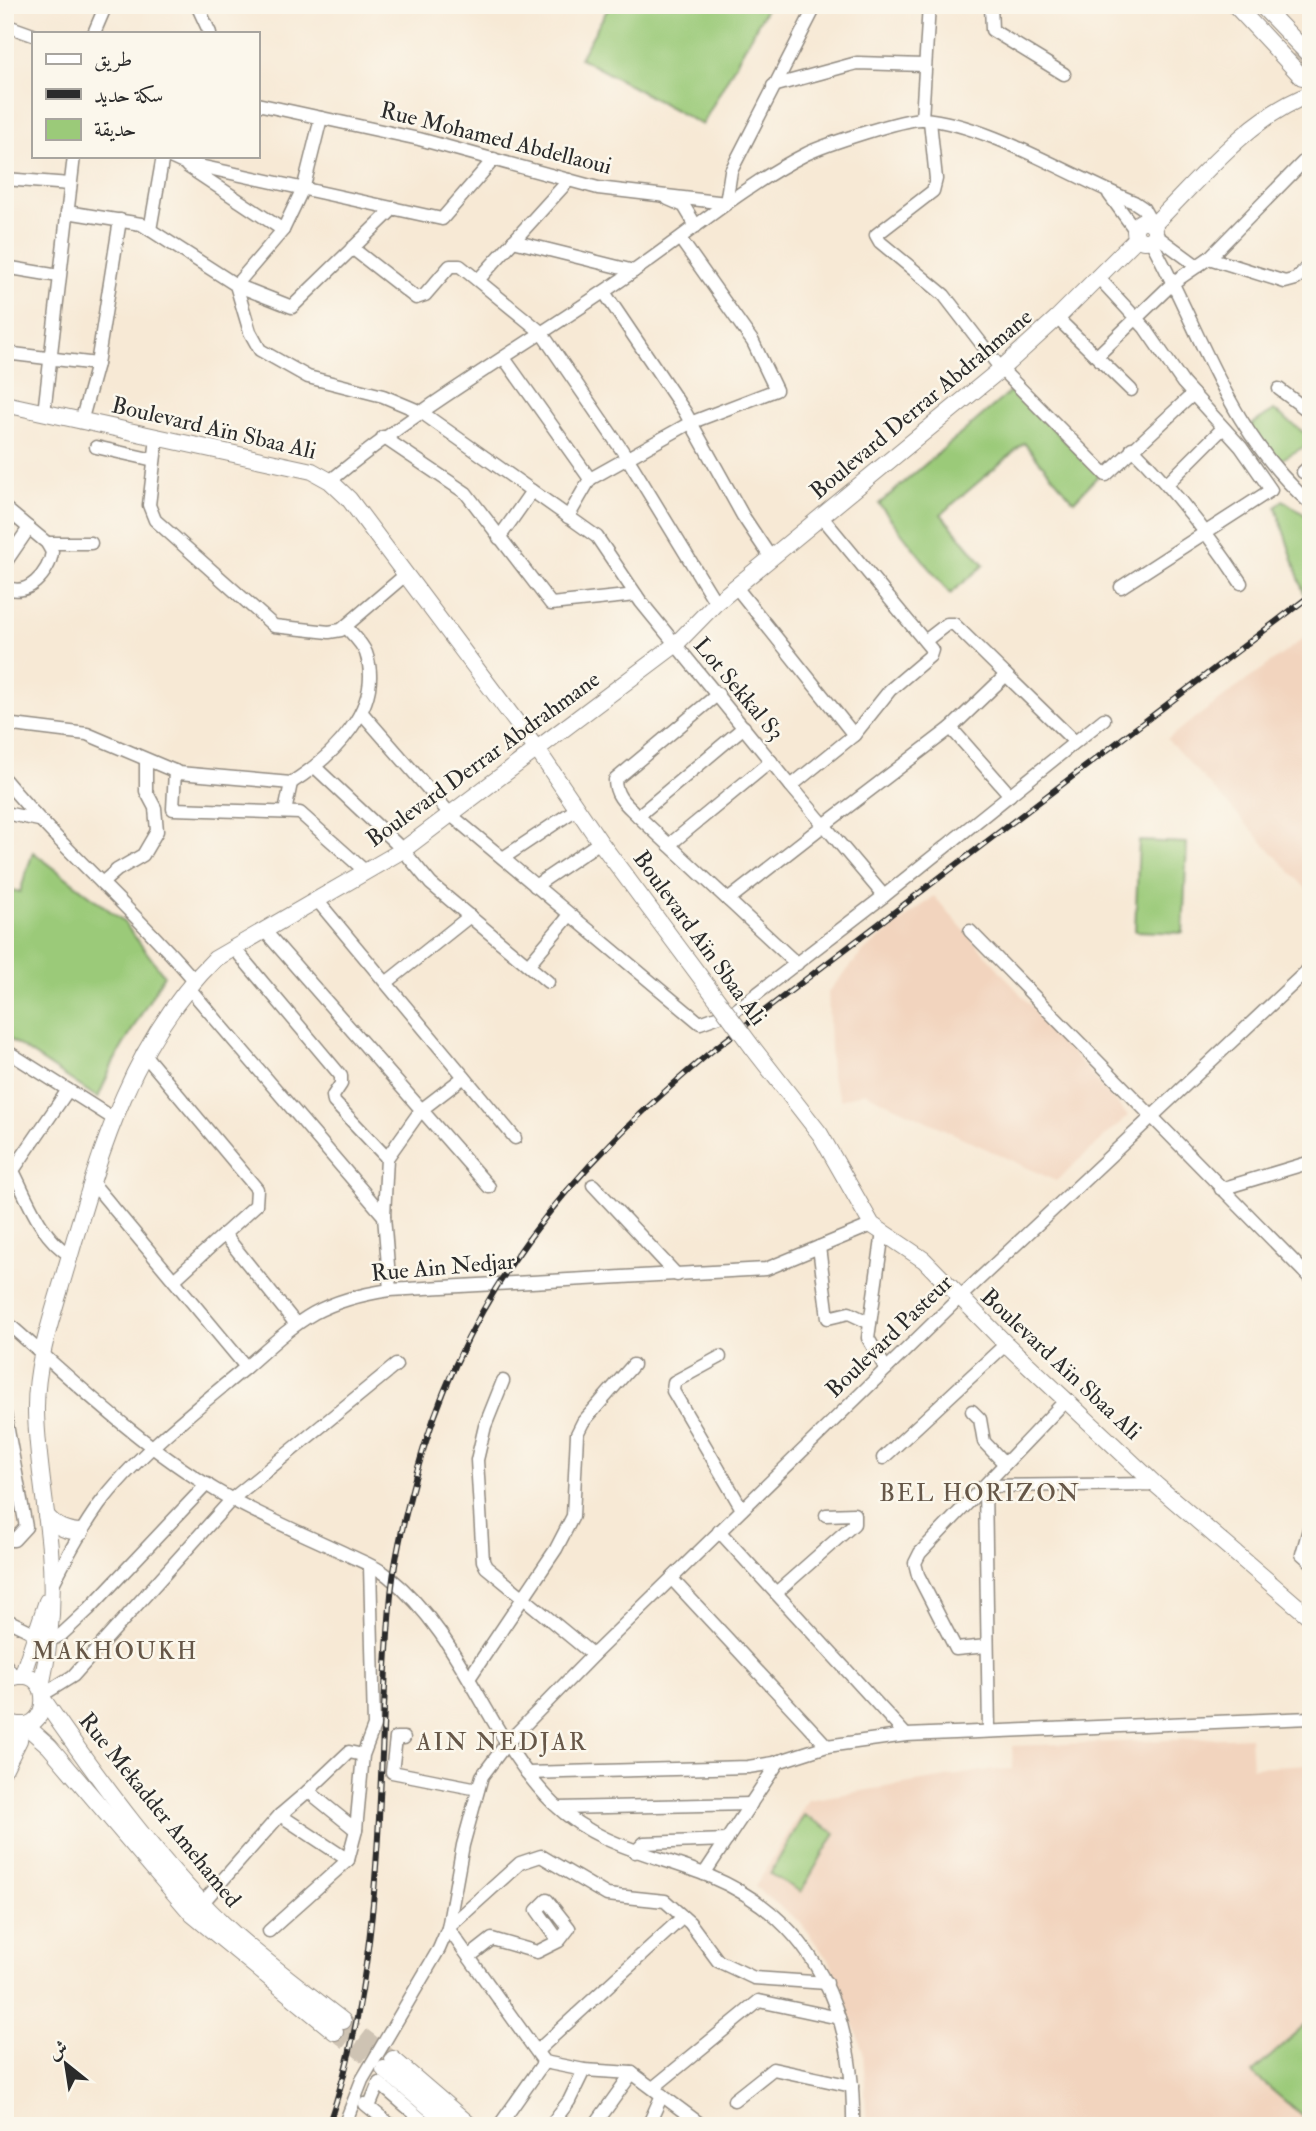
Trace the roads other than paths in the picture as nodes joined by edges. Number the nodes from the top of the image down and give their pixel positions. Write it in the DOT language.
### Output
graph roads {
  1 [pos="106,5"];
  2 [pos="197,5"];
  3 [pos="816,5"];
  4 [pos="929,5"];
  5 [pos="991,5"];
  6 [pos="1235,5"];
  7 [pos="1248,5"];
  8 [pos="1261,5"];
  9 [pos="5,25"];
  10 [pos="94,32"];
  11 [pos="210,32"];
  12 [pos="32,35"];
  13 [pos="1303,55"];
  14 [pos="924,65"];
  15 [pos="1064,74"];
  16 [pos="1307,81"];
  17 [pos="773,86"];
  18 [pos="259,104"];
  19 [pos="321,118"];
  20 [pos="926,120"];
  21 [pos="1311,154"];
  22 [pos="74,158"];
  23 [pos="165,158"];
  24 [pos="170,158"];
  25 [pos="495,159"];
  26 [pos="181,162"];
  27 [pos="5,179"];
  28 [pos="569,180"];
  29 [pos="70,184"];
  30 [pos="304,187"];
  31 [pos="1106,191"];
  32 [pos="643,194"];
  33 [pos="726,203"];
  34 [pos="394,208"];
  35 [pos="67,212"];
  36 [pos="120,220"];
  37 [pos="696,226"];
  38 [pos="150,230"];
  39 [pos="283,230"];
  40 [pos="1147,231"];
  41 [pos="681,240"];
  42 [pos="513,241"];
  43 [pos="352,248"];
  44 [pos="1209,258"];
  45 [pos="1311,263"];
  46 [pos="1196,265"];
  47 [pos="5,267"];
  48 [pos="634,271"];
  49 [pos="60,276"];
  50 [pos="1097,276"];
  51 [pos="479,279"];
  52 [pos="1174,282"];
  53 [pos="236,285"];
  54 [pos="604,292"];
  55 [pos="1057,318"];
  56 [pos="1136,319"];
  57 [pos="541,331"];
  58 [pos="5,353"];
  59 [pos="1097,356"];
  60 [pos="50,358"];
  61 [pos="504,358"];
  62 [pos="97,364"];
  63 [pos="1001,369"];
  64 [pos="1279,389"];
  65 [pos="1131,390"];
  66 [pos="1193,394"];
  67 [pos="5,404"];
  68 [pos="421,412"];
  69 [pos="44,413"];
  70 [pos="1311,413"];
  71 [pos="81,422"];
  72 [pos="690,423"];
  73 [pos="1222,429"];
  74 [pos="383,437"];
  75 [pos="157,438"];
  76 [pos="96,447"];
  77 [pos="1132,448"];
  78 [pos="628,459"];
  79 [pos="154,460"];
  80 [pos="590,479"];
  81 [pos="330,481"];
  82 [pos="1168,483"];
  83 [pos="532,491"];
  84 [pos="1311,505"];
  85 [pos="5,508"];
  86 [pos="568,517"];
  87 [pos="822,517"];
  88 [pos="29,528"];
  89 [pos="1207,531"];
  90 [pos="499,538"];
  91 [pos="47,543"];
  92 [pos="91,543"];
  93 [pos="771,558"];
  94 [pos="5,563"];
  95 [pos="404,576"];
  96 [pos="1241,583"];
  97 [pos="5,586"];
  98 [pos="736,587"];
  99 [pos="1121,587"];
  100 [pos="636,595"];
  101 [pos="716,603"];
  102 [pos="346,627"];
  103 [pos="925,641"];
  104 [pos="675,645"];
  105 [pos="1006,675"];
  106 [pos="718,694"];
  107 [pos="362,713"];
  108 [pos="1104,719"];
  109 [pos="5,724"];
  110 [pos="744,727"];
  111 [pos="951,728"];
  112 [pos="854,735"];
  113 [pos="1075,742"];
  114 [pos="538,751"];
  115 [pos="146,761"];
  116 [pos="771,761"];
  117 [pos="316,768"];
  118 [pos="175,771"];
  119 [pos="5,780"];
  120 [pos="292,783"];
  121 [pos="791,786"];
  122 [pos="1010,795"];
  123 [pos="578,808"];
  124 [pos="285,811"];
  125 [pos="5,813"];
  126 [pos="451,815"];
  127 [pos="638,816"];
  128 [pos="39,820"];
  129 [pos="824,825"];
  130 [pos="600,842"];
  131 [pos="669,845"];
  132 [pos="403,850"];
  133 [pos="503,858"];
  134 [pos="365,871"];
  135 [pos="102,883"];
  136 [pos="536,886"];
  137 [pos="884,896"];
  138 [pos="316,899"];
  139 [pos="728,900"];
  140 [pos="570,915"];
  141 [pos="470,916"];
  142 [pos="264,930"];
  143 [pos="970,931"];
  144 [pos="233,947"];
  145 [pos="797,964"];
  146 [pos="528,965"];
  147 [pos="1311,967"];
  148 [pos="548,982"];
  149 [pos="386,983"];
  150 [pos="191,984"];
  151 [pos="5,1050"];
  152 [pos="143,1054"];
  153 [pos="464,1077"];
  154 [pos="68,1090"];
  155 [pos="421,1110"];
  156 [pos="1151,1118"];
  157 [pos="114,1119"];
  158 [pos="515,1138"];
  159 [pos="387,1158"];
  160 [pos="1311,1162"];
  161 [pos="9,1176"];
  162 [pos="91,1181"];
  163 [pos="593,1185"];
  164 [pos="489,1187"];
  165 [pos="1222,1189"];
  166 [pos="384,1216"];
  167 [pos="878,1228"];
  168 [pos="224,1234"];
  169 [pos="819,1247"];
  170 [pos="70,1255"];
  171 [pos="677,1275"];
  172 [pos="1311,1279"];
  173 [pos="174,1280"];
  174 [pos="390,1290"];
  175 [pos="959,1298"];
  176 [pos="5,1321"];
  177 [pos="870,1323"];
  178 [pos="296,1324"];
  179 [pos="1006,1344"];
  180 [pos="42,1353"];
  181 [pos="720,1357"];
  182 [pos="633,1365"];
  183 [pos="396,1366"];
  184 [pos="246,1367"];
  185 [pos="886,1369"];
  186 [pos="503,1381"];
  187 [pos="1067,1399"];
  188 [pos="972,1411"];
  189 [pos="5,1414"];
  190 [pos="154,1448"];
  191 [pos="883,1458"];
  192 [pos="1005,1464"];
  193 [pos="1154,1484"];
  194 [pos="207,1485"];
  195 [pos="985,1486"];
  196 [pos="232,1499"];
  197 [pos="742,1509"];
  198 [pos="46,1515"];
  199 [pos="826,1515"];
  200 [pos="1311,1522"];
  201 [pos="719,1531"];
  202 [pos="81,1532"];
  203 [pos="5,1540"];
  204 [pos="1311,1562"];
  205 [pos="370,1566"];
  206 [pos="672,1580"];
  207 [pos="51,1588"];
  208 [pos="776,1593"];
  209 [pos="524,1597"];
  210 [pos="1311,1618"];
  211 [pos="5,1619"];
  212 [pos="43,1638"];
  213 [pos="987,1646"];
  214 [pos="593,1655"];
  215 [pos="12,1674"];
  216 [pos="470,1677"];
  217 [pos="43,1694"];
  218 [pos="1311,1718"];
  219 [pos="14,1725"];
  220 [pos="989,1731"];
  221 [pos="906,1735"];
  222 [pos="404,1738"];
  223 [pos="506,1744"];
  224 [pos="827,1746"];
  225 [pos="363,1755"];
  226 [pos="779,1761"];
  227 [pos="5,1768"];
  228 [pos="527,1773"];
  229 [pos="478,1789"];
  230 [pos="308,1791"];
  231 [pos="751,1804"];
  232 [pos="559,1808"];
  233 [pos="281,1815"];
  234 [pos="356,1830"];
  235 [pos="727,1840"];
  236 [pos="635,1852"];
  237 [pos="348,1860"];
  238 [pos="704,1874"];
  239 [pos="198,1909"];
  240 [pos="683,1917"];
  241 [pos="448,1928"];
  242 [pos="269,1931"];
  243 [pos="559,1941"];
  244 [pos="469,1957"];
  245 [pos="827,1983"];
  246 [pos="839,2018"];
  247 [pos="339,2027"];
  248 [pos="541,2057"];
  249 [pos="584,2070"];
  250 [pos="632,2073"];
  251 [pos="852,2086"];
  252 [pos="658,2092"];
  253 [pos="357,2097"];
  254 [pos="734,2100"];
  255 [pos="369,2107"];
  256 [pos="344,2126"];
  257 [pos="392,2126"];
  258 [pos="429,2126"];
  259 [pos="452,2126"];
  260 [pos="471,2126"];
  261 [pos="499,2126"];
  262 [pos="550,2126"];
  263 [pos="594,2126"];
  264 [pos="648,2126"];
  265 [pos="703,2126"];
  266 [pos="853,2126"];
  1 -- 10 [label="street"];
  2 -- 11 [label="street"];
  3 -- 17 [label="street"];
  4 -- 14 [label="street"];
  5 -- 15 [label="street"];
  6 -- 16 [label="main road"];
  7 -- 13 [label="main road"];
  8 -- 13 [label="main road"];
  9 -- 12 [label="street"];
  14 -- 17 [label="street"];
  14 -- 20 [label="street"];
  16 -- 40 [label="main road, Boulevard Derrar Abdrahmane"];
  17 -- 33 [label="street"];
  18 -- 19 [label="street, Rue Mohamed Abdellaoui"];
  19 -- 25 [label="street, Rue Mohamed Abdellaoui"];
  19 -- 30 [label="street"];
  20 -- 31 [label="street"];
  20 -- 33 [label="street"];
  20 -- 63 [label="street"];
  21 -- 44 [label="street"];
  22 -- 29 [label="street"];
  23 -- 38 [label="street"];
  24 -- 26 [label="street"];
  25 -- 28 [label="street, Rue Mohamed Abdellaoui"];
  25 -- 34 [label="street"];
  26 -- 30 [label="street"];
  26 -- 39 [label="street"];
  27 -- 29 [label="street"];
  28 -- 32 [label="street, Rue Mohamed Abdellaoui"];
  28 -- 42 [label="street"];
  29 -- 35 [label="street"];
  30 -- 34 [label="street"];
  30 -- 39 [label="street"];
  31 -- 40 [label="street"];
  31 -- 40 [label="street"];
  32 -- 33 [label="street, Rue Mohamed Abdellaoui"];
  32 -- 37 [label="street"];
  33 -- 37 [label="street"];
  34 -- 43 [label="street"];
  35 -- 36 [label="street"];
  35 -- 49 [label="street"];
  36 -- 38 [label="street"];
  36 -- 62 [label="street"];
  37 -- 41 [label="street"];
  38 -- 53 [label="street"];
  39 -- 53 [label="street"];
  40 -- 46 [label="street"];
  40 -- 50 [label="main road, Boulevard Derrar Abdrahmane"];
  40 -- 52 [label="street"];
  41 -- 48 [label="street"];
  41 -- 72 [label="street"];
  42 -- 48 [label="street"];
  42 -- 51 [label="street"];
  43 -- 51 [label="street"];
  43 -- 53 [label="street"];
  44 -- 45 [label="street"];
  44 -- 46 [label="street"];
  46 -- 52 [label="street"];
  47 -- 49 [label="street"];
  48 -- 54 [label="street"];
  49 -- 60 [label="street"];
  50 -- 55 [label="main road, Boulevard Derrar Abdrahmane"];
  50 -- 56 [label="street"];
  51 -- 57 [label="street"];
  52 -- 56 [label="street"];
  52 -- 84 [label="street"];
  53 -- 68 [label="street, Lot Sekkal S3"];
  54 -- 57 [label="street"];
  54 -- 72 [label="street"];
  55 -- 59 [label="street"];
  55 -- 63 [label="main road, Boulevard Derrar Abdrahmane"];
  56 -- 59 [label="street"];
  56 -- 66 [label="street"];
  57 -- 61 [label="street"];
  57 -- 78 [label="street"];
  58 -- 60 [label="street"];
  59 -- 65 [label="street"];
  60 -- 62 [label="street"];
  60 -- 69 [label="street"];
  61 -- 68 [label="street"];
  61 -- 80 [label="street"];
  62 -- 71 [label="street"];
  63 -- 77 [label="street"];
  63 -- 87 [label="main road, Boulevard Derrar Abdrahmane"];
  64 -- 70 [label="street"];
  66 -- 73 [label="street"];
  66 -- 77 [label="street"];
  67 -- 69 [label="main road, Boulevard Aïn Sbaa Ali"];
  68 -- 74 [label="street"];
  68 -- 83 [label="street, Lot Sekkal S3"];
  69 -- 71 [label="main road, Boulevard Aïn Sbaa Ali"];
  71 -- 75 [label="main road, Boulevard Aïn Sbaa Ali"];
  72 -- 78 [label="street"];
  72 -- 93 [label="street"];
  73 -- 82 [label="street"];
  73 -- 89 [label="street"];
  74 -- 81 [label="street"];
  74 -- 90 [label="street"];
  75 -- 79 [label="street"];
  75 -- 81 [label="main road, Boulevard Aïn Sbaa Ali"];
  76 -- 79 [label="street"];
  77 -- 82 [label="street"];
  78 -- 80 [label="street"];
  78 -- 101 [label="street"];
  79 -- 102 [label="street"];
  80 -- 86 [label="street"];
  81 -- 95 [label="main road, Boulevard Aïn Sbaa Ali"];
  82 -- 89 [label="street"];
  83 -- 86 [label="street, Lot Sekkal S3"];
  83 -- 90 [label="street"];
  85 -- 88 [label="street"];
  86 -- 100 [label="street, Lot Sekkal S3"];
  87 -- 93 [label="main road, Boulevard Derrar Abdrahmane"];
  87 -- 103 [label="street"];
  88 -- 91 [label="street"];
  88 -- 94 [label="street"];
  89 -- 96 [label="street"];
  89 -- 99 [label="street"];
  90 -- 100 [label="street"];
  91 -- 92 [label="street"];
  91 -- 97 [label="street"];
  93 -- 98 [label="main road, Boulevard Derrar Abdrahmane"];
  95 -- 102 [label="street"];
  95 -- 114 [label="main road, Boulevard Aïn Sbaa Ali"];
  98 -- 101 [label="main road, Boulevard Derrar Abdrahmane"];
  98 -- 112 [label="street"];
  100 -- 104 [label="street, Lot Sekkal S3"];
  101 -- 104 [label="main road, Boulevard Derrar Abdrahmane"];
  102 -- 107 [label="street"];
  103 -- 105 [label="street"];
  103 -- 112 [label="street"];
  104 -- 106 [label="street, Lot Sekkal S3"];
  104 -- 114 [label="main road, Boulevard Derrar Abdrahmane"];
  105 -- 111 [label="street"];
  105 -- 113 [label="street"];
  106 -- 110 [label="street, Lot Sekkal S3"];
  106 -- 127 [label="street"];
  107 -- 117 [label="street"];
  107 -- 126 [label="street"];
  108 -- 113 [label="street"];
  109 -- 115 [label="street"];
  110 -- 116 [label="street, Lot Sekkal S3"];
  110 -- 127 [label="street"];
  111 -- 122 [label="street"];
  111 -- 129 [label="street"];
  112 -- 121 [label="street"];
  113 -- 122 [label="street"];
  114 -- 123 [label="main road, Boulevard Aïn Sbaa Ali"];
  114 -- 126 [label="main road, Boulevard Derrar Abdrahmane"];
  115 -- 118 [label="street"];
  115 -- 135 [label="street"];
  116 -- 121 [label="street, Lot Sekkal S3"];
  116 -- 131 [label="street"];
  117 -- 120 [label="street"];
  117 -- 132 [label="street"];
  118 -- 120 [label="street"];
  118 -- 124 [label="street"];
  119 -- 128 [label="street"];
  120 -- 124 [label="street"];
  121 -- 129 [label="street, Lot Sekkal S3"];
  122 -- 137 [label="street"];
  123 -- 130 [label="main road, Boulevard Aïn Sbaa Ali"];
  123 -- 133 [label="street"];
  124 -- 134 [label="street"];
  125 -- 128 [label="street"];
  126 -- 132 [label="main road, Boulevard Derrar Abdrahmane"];
  126 -- 133 [label="street"];
  127 -- 131 [label="street"];
  128 -- 135 [label="street"];
  129 -- 137 [label="street, Lot Sekkal S3"];
  129 -- 139 [label="street"];
  130 -- 136 [label="street"];
  130 -- 167 [label="main road, Boulevard Aïn Sbaa Ali, bridge"];
  131 -- 139 [label="street"];
  132 -- 134 [label="main road, Boulevard Derrar Abdrahmane"];
  132 -- 141 [label="street"];
  133 -- 136 [label="street"];
  134 -- 138 [label="main road, Boulevard Derrar Abdrahmane"];
  135 -- 150 [label="street"];
  136 -- 140 [label="street"];
  137 -- 145 [label="street"];
  138 -- 142 [label="main road, Boulevard Derrar Abdrahmane"];
  138 -- 149 [label="street"];
  139 -- 145 [label="street"];
  140 -- 145 [label="street"];
  140 -- 146 [label="street"];
  141 -- 146 [label="street"];
  141 -- 149 [label="street"];
  142 -- 144 [label="main road, Boulevard Derrar Abdrahmane"];
  142 -- 155 [label="street"];
  143 -- 156 [label="street"];
  144 -- 150 [label="main road, Boulevard Derrar Abdrahmane"];
  144 -- 159 [label="street"];
  146 -- 148 [label="street"];
  147 -- 156 [label="street, Boulevard Pasteur"];
  149 -- 153 [label="street"];
  150 -- 152 [label="main road, Boulevard Derrar Abdrahmane"];
  150 -- 166 [label="street"];
  151 -- 154 [label="street"];
  152 -- 157 [label="main road, Boulevard Derrar Abdrahmane"];
  152 -- 168 [label="street"];
  153 -- 155 [label="street"];
  153 -- 158 [label="street"];
  154 -- 157 [label="street"];
  154 -- 161 [label="street"];
  155 -- 159 [label="street"];
  155 -- 164 [label="street"];
  156 -- 165 [label="street"];
  156 -- 175 [label="street, Boulevard Pasteur"];
  157 -- 162 [label="main road, Boulevard Derrar Abdrahmane"];
  159 -- 166 [label="street"];
  160 -- 165 [label="street"];
  161 -- 170 [label="street"];
  162 -- 170 [label="main road, Boulevard Derrar Abdrahmane"];
  162 -- 173 [label="street"];
  163 -- 171 [label="street"];
  165 -- 172 [label="street"];
  166 -- 174 [label="street"];
  167 -- 169 [label="street, Rue Ain Nedjar"];
  167 -- 175 [label="main road, Boulevard Aïn Sbaa Ali"];
  167 -- 177 [label="street"];
  168 -- 173 [label="street"];
  168 -- 178 [label="street"];
  169 -- 171 [label="street, Rue Ain Nedjar"];
  169 -- 177 [label="street"];
  170 -- 180 [label="main road, Boulevard Derrar Abdrahmane"];
  171 -- 174 [label="street, Rue Ain Nedjar"];
  173 -- 184 [label="street"];
  174 -- 178 [label="street, Rue Ain Nedjar"];
  175 -- 179 [label="main road, Boulevard Aïn Sbaa Ali"];
  175 -- 185 [label="street, Boulevard Pasteur"];
  176 -- 180 [label="street"];
  177 -- 185 [label="street"];
  178 -- 184 [label="street, Rue Ain Nedjar"];
  179 -- 187 [label="main road, Boulevard Aïn Sbaa Ali"];
  179 -- 191 [label="street"];
  180 -- 190 [label="street"];
  180 -- 198 [label="main road, Boulevard Derrar Abdrahmane"];
  181 -- 197 [label="street"];
  182 -- 209 [label="street"];
  183 -- 196 [label="street"];
  184 -- 190 [label="street, Rue Ain Nedjar"];
  185 -- 197 [label="street, Boulevard Pasteur"];
  186 -- 209 [label="street"];
  187 -- 192 [label="street"];
  187 -- 193 [label="main road, Boulevard Aïn Sbaa Ali"];
  188 -- 192 [label="street"];
  189 -- 203 [label="street"];
  190 -- 194 [label="street"];
  190 -- 202 [label="street, Rue Ain Nedjar"];
  192 -- 195 [label="street"];
  193 -- 195 [label="street"];
  193 -- 210 [label="main road, Boulevard Aïn Sbaa Ali"];
  194 -- 196 [label="street"];
  194 -- 212 [label="street"];
  195 -- 213 [label="street"];
  195 -- 213 [label="street"];
  196 -- 205 [label="street"];
  196 -- 217 [label="street"];
  197 -- 201 [label="street, Boulevard Pasteur"];
  198 -- 202 [label="main road"];
  198 -- 207 [label="main road, Boulevard Derrar Abdrahmane"];
  199 -- 208 [label="street"];
  200 -- 204 [label="street"];
  201 -- 206 [label="street, Boulevard Pasteur"];
  201 -- 208 [label="street"];
  202 -- 207 [label="street, Rue Ain Nedjar"];
  205 -- 216 [label="street"];
  205 -- 225 [label="street"];
  206 -- 214 [label="street, Boulevard Pasteur"];
  206 -- 224 [label="street"];
  207 -- 212 [label="main road, Boulevard Derrar Abdrahmane"];
  208 -- 221 [label="street"];
  209 -- 214 [label="street"];
  209 -- 216 [label="street"];
  211 -- 212 [label="street"];
  212 -- 215 [label="main road, Boulevard Derrar Abdrahmane"];
  212 -- 217 [label="main road, Boulevard Derrar Abdrahmane"];
  213 -- 220 [label="street"];
  214 -- 223 [label="street, Boulevard Pasteur"];
  215 -- 217 [label="main road"];
  216 -- 223 [label="street"];
  217 -- 219 [label="main road"];
  217 -- 239 [label="main road, Rue Mekadder Amehamed"];
  218 -- 220 [label="street"];
  219 -- 227 [label="main road"];
  219 -- 239 [label="main road, Rue Mekadder Amehamed"];
  220 -- 221 [label="street"];
  221 -- 224 [label="street"];
  222 -- 229 [label="street"];
  223 -- 228 [label="street"];
  223 -- 229 [label="street, Boulevard Pasteur"];
  224 -- 226 [label="street"];
  225 -- 230 [label="street"];
  225 -- 234 [label="street"];
  226 -- 228 [label="street"];
  226 -- 231 [label="street"];
  228 -- 232 [label="street"];
  229 -- 241 [label="street, Boulevard Pasteur"];
  230 -- 233 [label="street"];
  230 -- 234 [label="street"];
  231 -- 232 [label="street"];
  231 -- 235 [label="street"];
  232 -- 236 [label="street"];
  233 -- 237 [label="street"];
  233 -- 239 [label="street"];
  234 -- 237 [label="street"];
  235 -- 236 [label="street"];
  235 -- 238 [label="street"];
  236 -- 238 [label="street"];
  237 -- 242 [label="street"];
  238 -- 245 [label="street"];
  239 -- 247 [label="main road, Rue Mekadder Amehamed"];
  240 -- 241 [label="street"];
  240 -- 245 [label="street"];
  240 -- 248 [label="street"];
  241 -- 244 [label="street"];
  241 -- 253 [label="street"];
  243 -- 244 [label="street"];
  244 -- 248 [label="street"];
  245 -- 246 [label="street"];
  246 -- 251 [label="street"];
  246 -- 252 [label="street"];
  248 -- 249 [label="street"];
  248 -- 261 [label="street"];
  249 -- 250 [label="street"];
  249 -- 262 [label="street"];
  250 -- 252 [label="street"];
  250 -- 263 [label="street"];
  251 -- 254 [label="street"];
  251 -- 266 [label="street"];
  252 -- 264 [label="street"];
  252 -- 265 [label="street"];
  253 -- 255 [label="street"];
  253 -- 256 [label="street"];
  255 -- 257 [label="street"];
  255 -- 258 [label="street"];
  259 -- 260 [label="main road"];
}
